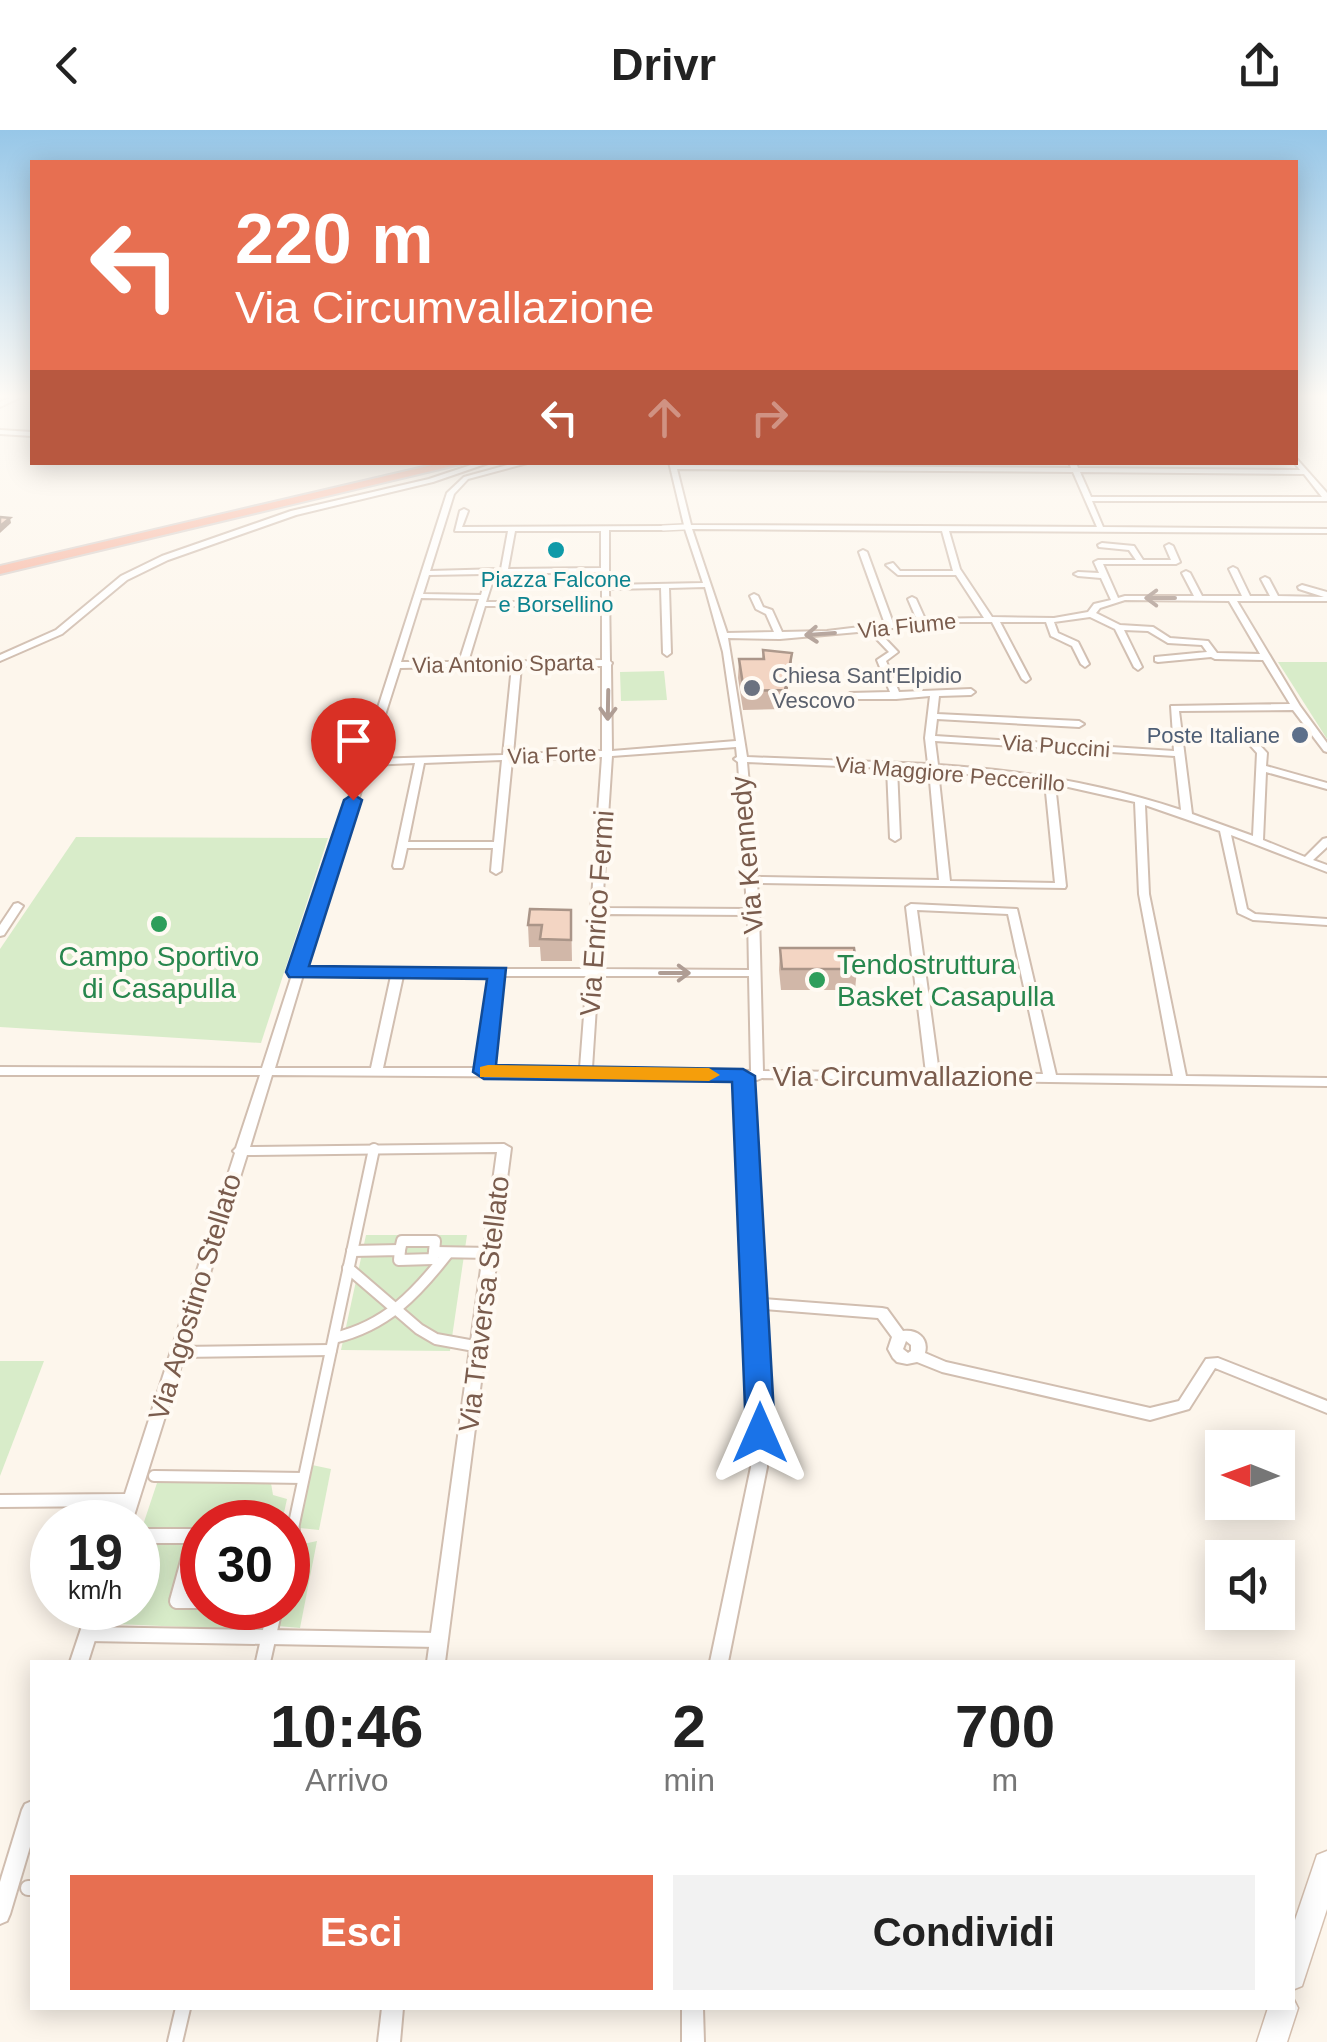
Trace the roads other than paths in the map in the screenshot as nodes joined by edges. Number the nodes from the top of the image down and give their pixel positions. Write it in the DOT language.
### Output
graph roads {
  1 [pos="329,485"];
  2 [pos="363,485"];
  3 [pos="413,485"];
  4 [pos="456,485"];
  5 [pos="676,485"];
  6 [pos="1082,485"];
  7 [pos="1206,485"];
  8 [pos="1089,498"];
  9 [pos="1215,498"];
  10 [pos="1327,498"];
  11 [pos="464,511"];
  12 [pos="1100,527"];
  13 [pos="605,528"];
  14 [pos="663,528"];
  15 [pos="684,528"];
  16 [pos="945,528"];
  17 [pos="512,529"];
  18 [pos="1327,531"];
  19 [pos="1102,544"];
  20 [pos="1169,546"];
  21 [pos="863,552"];
  22 [pos="0,561"];
  23 [pos="1141,562"];
  24 [pos="890,565"];
  25 [pos="1233,569"];
  26 [pos="0,570"];
  27 [pos="604,570"];
  28 [pos="426,572"];
  29 [pos="504,572"];
  30 [pos="958,573"];
  31 [pos="1186,573"];
  32 [pos="1078,574"];
  33 [pos="1104,576"];
  34 [pos="490,577"];
  35 [pos="1265,579"];
  36 [pos="706,585"];
  37 [pos="665,586"];
  38 [pos="604,587"];
  39 [pos="1302,587"];
  40 [pos="419,596"];
  41 [pos="754,596"];
  42 [pos="1327,597"];
  43 [pos="1199,598"];
  44 [pos="1231,598"];
  45 [pos="1246,598"];
  46 [pos="1275,598"];
  47 [pos="912,600"];
  48 [pos="1115,600"];
  49 [pos="484,601"];
  50 [pos="605,604"];
  51 [pos="1091,614"];
  52 [pos="991,619"];
  53 [pos="1048,620"];
  54 [pos="922,622"];
  55 [pos="890,627"];
  56 [pos="1118,627"];
  57 [pos="872,629"];
  58 [pos="724,636"];
  59 [pos="780,636"];
  60 [pos="667,653"];
  61 [pos="1210,654"];
  62 [pos="1266,657"];
  63 [pos="0,658"];
  64 [pos="1158,659"];
  65 [pos="608,663"];
  66 [pos="464,664"];
  67 [pos="517,664"];
  68 [pos="1085,664"];
  69 [pos="397,665"];
  70 [pos="1138,666"];
  71 [pos="1026,680"];
  72 [pos="971,692"];
  73 [pos="935,693"];
  74 [pos="850,696"];
  75 [pos="896,696"];
  76 [pos="1296,707"];
  77 [pos="933,716"];
  78 [pos="1079,724"];
  79 [pos="1217,737"];
  80 [pos="930,738"];
  81 [pos="739,744"];
  82 [pos="1327,749"];
  83 [pos="607,754"];
  84 [pos="1181,754"];
  85 [pos="508,756"];
  86 [pos="739,759"];
  87 [pos="420,760"];
  88 [pos="365,762"];
  89 [pos="892,767"];
  90 [pos="1262,768"];
  91 [pos="935,769"];
  92 [pos="1050,781"];
  93 [pos="1327,786"];
  94 [pos="1140,800"];
  95 [pos="1187,815"];
  96 [pos="1226,830"];
  97 [pos="895,838"];
  98 [pos="1327,841"];
  99 [pos="1258,843"];
  100 [pos="403,845"];
  101 [pos="499,845"];
  102 [pos="1306,861"];
  103 [pos="398,866"];
  104 [pos="1327,869"];
  105 [pos="496,871"];
  106 [pos="754,880"];
  107 [pos="945,883"];
  108 [pos="18,906"];
  109 [pos="597,912"];
  110 [pos="754,912"];
  111 [pos="1327,922"];
  112 [pos="0,933"];
  113 [pos="296,972"];
  114 [pos="398,972"];
  115 [pos="498,972"];
  116 [pos="594,973"];
  117 [pos="755,973"];
  118 [pos="0,1071"];
  119 [pos="264,1071"];
  120 [pos="376,1072"];
  121 [pos="484,1072"];
  122 [pos="586,1072"];
  123 [pos="750,1076"];
  124 [pos="933,1076"];
  125 [pos="1050,1077"];
  126 [pos="1180,1079"];
  127 [pos="1327,1082"];
  128 [pos="374,1149"];
  129 [pos="240,1150"];
  130 [pos="400,1250"];
  131 [pos="352,1251"];
  132 [pos="434,1252"];
  133 [pos="448,1252"];
  134 [pos="490,1253"];
  135 [pos="348,1268"];
  136 [pos="756,1303"];
  137 [pos="401,1310"];
  138 [pos="332,1344"];
  139 [pos="480,1347"];
  140 [pos="179,1352"];
  141 [pos="1327,1407"];
  142 [pos="154,1476"];
  143 [pos="304,1478"];
  144 [pos="131,1500"];
  145 [pos="298,1500"];
  146 [pos="0,1501"];
  147 [pos="30,1501"];
  148 [pos="89,1630"];
  149 [pos="270,1630"];
  150 [pos="88,1634"];
  151 [pos="269,1637"];
  152 [pos="438,1640"];
  153 [pos="80,1660"];
  154 [pos="264,1660"];
  155 [pos="436,1660"];
  156 [pos="719,1660"];
  157 [pos="30,1816"];
  158 [pos="1327,1864"];
  159 [pos="0,1914"];
  160 [pos="1295,1966"];
  161 [pos="183,2010"];
  162 [pos="394,2010"];
  163 [pos="693,2010"];
  164 [pos="1282,2010"];
  165 [pos="175,2042"];
  166 [pos="389,2042"];
  167 [pos="693,2042"];
  168 [pos="1272,2042"];
  1 -- 22 [label="highway"];
  2 -- 26 [label="highway"];
  3 -- 63 [label="street"];
  4 -- 28 [label="street, Via Agostino Stellato"];
  5 -- 15 [label="street, Via Kennedy"];
  6 -- 8 [label="street"];
  7 -- 9 [label="street"];
  8 -- 9 [label="street"];
  8 -- 12 [label="street"];
  9 -- 10 [label="street"];
  11 -- 17 [label="street"];
  12 -- 16 [label="street"];
  12 -- 18 [label="street"];
  13 -- 14 [label="street"];
  13 -- 17 [label="street"];
  13 -- 27 [label="street"];
  14 -- 15 [label="street"];
  15 -- 16 [label="street"];
  15 -- 36 [label="street, Via Kennedy"];
  16 -- 30 [label="street"];
  17 -- 29 [label="street"];
  19 -- 23 [label="street"];
  20 -- 23 [label="street"];
  21 -- 55 [label="street"];
  23 -- 33 [label="street"];
  24 -- 30 [label="street"];
  25 -- 45 [label="street"];
  27 -- 29 [label="street"];
  27 -- 38 [label="street, Via Enrico Fermi"];
  28 -- 29 [label="street"];
  28 -- 40 [label="street, Via Agostino Stellato"];
  30 -- 52 [label="street"];
  31 -- 43 [label="street"];
  32 -- 33 [label="street"];
  33 -- 48 [label="street"];
  34 -- 49 [label="street"];
  35 -- 46 [label="street"];
  36 -- 37 [label="street"];
  36 -- 58 [label="street, Via Kennedy"];
  37 -- 38 [label="street"];
  37 -- 60 [label="street"];
  38 -- 50 [label="street, Via Enrico Fermi"];
  39 -- 42 [label="street"];
  40 -- 49 [label="street"];
  40 -- 69 [label="street, Via Agostino Stellato"];
  41 -- 59 [label="street"];
  42 -- 46 [label="street"];
  43 -- 44 [label="street"];
  43 -- 48 [label="street, one-way"];
  44 -- 45 [label="street"];
  44 -- 62 [label="street"];
  45 -- 46 [label="street"];
  47 -- 54 [label="street"];
  48 -- 51 [label="street"];
  49 -- 50 [label="street"];
  49 -- 66 [label="street"];
  50 -- 65 [label="street, Via Enrico Fermi"];
  51 -- 53 [label="street, Via Fiume"];
  51 -- 56 [label="street"];
  52 -- 53 [label="street, Via Fiume"];
  52 -- 54 [label="street, Via Fiume"];
  52 -- 71 [label="street"];
  53 -- 68 [label="street"];
  54 -- 55 [label="street, Via Fiume"];
  55 -- 57 [label="street, Via Fiume"];
  56 -- 61 [label="street"];
  56 -- 70 [label="street"];
  57 -- 59 [label="street, Via Fiume, one-way"];
  57 -- 75 [label="street"];
  58 -- 59 [label="street, Via Fiume"];
  58 -- 81 [label="street, Via Kennedy"];
  61 -- 62 [label="street"];
  61 -- 64 [label="street"];
  62 -- 76 [label="street"];
  65 -- 67 [label="street, Via Antonio Sparta"];
  65 -- 83 [label="street, Via Enrico Fermi, one-way"];
  66 -- 67 [label="street, Via Antonio Sparta"];
  66 -- 69 [label="street, Via Antonio Sparta"];
  67 -- 85 [label="street"];
  69 -- 88 [label="street, Via Agostino Stellato"];
  72 -- 73 [label="street"];
  73 -- 75 [label="street"];
  73 -- 77 [label="street"];
  74 -- 75 [label="street"];
  76 -- 82 [label="street"];
  76 -- 84 [label="street"];
  77 -- 78 [label="street"];
  77 -- 80 [label="street"];
  79 -- 90 [label="street"];
  80 -- 84 [label="street, Via Puccini"];
  80 -- 91 [label="street"];
  81 -- 83 [label="street, Via Forte"];
  81 -- 86 [label="street, Via Kennedy"];
  83 -- 85 [label="street, Via Forte"];
  83 -- 109 [label="street, Via Enrico Fermi"];
  84 -- 95 [label="street"];
  85 -- 87 [label="street, Via Forte"];
  85 -- 101 [label="street"];
  86 -- 89 [label="street, Via Maggiore Peccerillo"];
  86 -- 106 [label="street, Via Kennedy"];
  87 -- 88 [label="street, Via Forte"];
  87 -- 100 [label="street"];
  88 -- 113 [label="street, Via Agostino Stellato"];
  89 -- 91 [label="street, Via Maggiore Peccerillo"];
  89 -- 97 [label="street"];
  90 -- 93 [label="street"];
  90 -- 99 [label="street"];
  91 -- 92 [label="street, Via Maggiore Peccerillo"];
  91 -- 107 [label="street"];
  92 -- 94 [label="street, Via Maggiore Peccerillo"];
  92 -- 107 [label="street"];
  94 -- 95 [label="street, Via Maggiore Peccerillo"];
  94 -- 126 [label="street"];
  95 -- 96 [label="street, Via Maggiore Peccerillo"];
  96 -- 99 [label="street, Via Maggiore Peccerillo"];
  96 -- 111 [label="street"];
  98 -- 102 [label="street"];
  99 -- 102 [label="street, Via Maggiore Peccerillo"];
  100 -- 101 [label="street"];
  100 -- 103 [label="street"];
  101 -- 105 [label="street"];
  102 -- 104 [label="street, Via Maggiore Peccerillo"];
  106 -- 107 [label="street"];
  106 -- 110 [label="street, Via Kennedy"];
  108 -- 112 [label="street"];
  109 -- 110 [label="street"];
  109 -- 116 [label="street, Via Enrico Fermi"];
  110 -- 117 [label="street, Via Kennedy"];
  113 -- 114 [label="street"];
  113 -- 119 [label="street, Via Agostino Stellato"];
  114 -- 115 [label="street"];
  114 -- 120 [label="street"];
  115 -- 116 [label="street"];
  115 -- 121 [label="street"];
  116 -- 117 [label="street, one-way"];
  116 -- 122 [label="street, Via Enrico Fermi"];
  117 -- 123 [label="street, Via Kennedy"];
  118 -- 119 [label="street, Via Circumvallazione"];
  119 -- 120 [label="street, Via Circumvallazione"];
  119 -- 129 [label="street, Via Agostino Stellato"];
  120 -- 121 [label="street, Via Circumvallazione"];
  121 -- 122 [label="street, Via Circumvallazione"];
  122 -- 123 [label="street, Via Circumvallazione"];
  123 -- 124 [label="street, Via Circumvallazione"];
  123 -- 136 [label="street, Via Kennedy"];
  124 -- 125 [label="street, Via Circumvallazione"];
  124 -- 125 [label="street"];
  125 -- 126 [label="street, Via Circumvallazione"];
  126 -- 127 [label="street, Via Circumvallazione"];
  128 -- 129 [label="street, Via Traversa Stellato"];
  128 -- 131 [label="street"];
  128 -- 134 [label="street, Via Traversa Stellato"];
  129 -- 140 [label="street, Via Agostino Stellato"];
  130 -- 131 [label="street"];
  130 -- 132 [label="street"];
  130 -- 132 [label="street"];
  131 -- 135 [label="street"];
  132 -- 133 [label="street"];
  133 -- 134 [label="street"];
  133 -- 137 [label="street"];
  134 -- 139 [label="street, Via Traversa Stellato"];
  135 -- 137 [label="street"];
  135 -- 138 [label="street"];
  136 -- 141 [label="street"];
  136 -- 156 [label="street, Via Kennedy"];
  137 -- 138 [label="street"];
  137 -- 139 [label="street"];
  138 -- 140 [label="street"];
  138 -- 143 [label="street"];
  139 -- 152 [label="street, Via Traversa Stellato"];
  140 -- 144 [label="street, Via Agostino Stellato"];
  142 -- 143 [label="street"];
  143 -- 145 [label="street"];
  146 -- 147 [label="street"];
  148 -- 150 [label="street"];
  149 -- 151 [label="street"];
  150 -- 151 [label="street"];
  150 -- 153 [label="street"];
  151 -- 152 [label="street"];
  151 -- 154 [label="street"];
  152 -- 155 [label="street, Via Traversa Stellato"];
  157 -- 159 [label="street"];
  158 -- 160 [label="main road"];
  161 -- 165 [label="street"];
  162 -- 166 [label="street"];
  163 -- 167 [label="street"];
  164 -- 168 [label="main road"];
}
